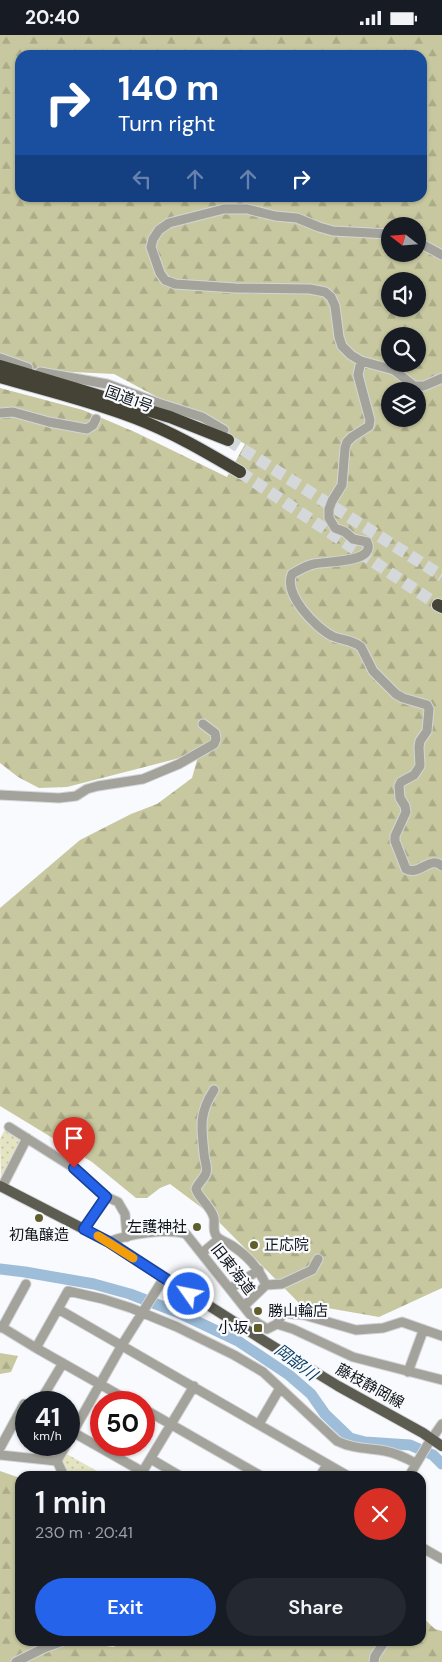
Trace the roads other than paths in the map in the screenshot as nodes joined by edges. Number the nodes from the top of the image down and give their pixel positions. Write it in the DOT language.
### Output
graph roads {
  1 [pos="381,234"];
  2 [pos="426,247"];
  3 [pos="442,255"];
  4 [pos="0,358"];
  5 [pos="361,361"];
  6 [pos="0,366"];
  7 [pos="0,377"];
  8 [pos="442,378"];
  9 [pos="0,413"];
  10 [pos="96,419"];
  11 [pos="226,435"];
  12 [pos="240,472"];
  13 [pos="203,724"];
  14 [pos="0,795"];
  15 [pos="442,866"];
  16 [pos="214,1090"];
  17 [pos="9,1127"];
  18 [pos="27,1138"];
  19 [pos="1,1186"];
  20 [pos="106,1197"];
  21 [pos="84,1229"];
  22 [pos="127,1237"];
  23 [pos="219,1239"];
  24 [pos="109,1242"];
  25 [pos="202,1253"];
  26 [pos="318,1259"];
  27 [pos="259,1270"];
  28 [pos="164,1278"];
  29 [pos="26,1284"];
  30 [pos="266,1285"];
  31 [pos="231,1288"];
  32 [pos="244,1306"];
  33 [pos="58,1309"];
  34 [pos="142,1313"];
  35 [pos="277,1324"];
  36 [pos="1,1327"];
  37 [pos="267,1329"];
  38 [pos="423,1331"];
  39 [pos="442,1336"];
  40 [pos="266,1342"];
  41 [pos="122,1345"];
  42 [pos="36,1348"];
  43 [pos="63,1363"];
  44 [pos="408,1372"];
  45 [pos="442,1380"];
  46 [pos="100,1384"];
  47 [pos="194,1386"];
  48 [pos="280,1388"];
  49 [pos="46,1391"];
  50 [pos="111,1391"];
  51 [pos="155,1415"];
  52 [pos="80,1417"];
  53 [pos="15,1420"];
  54 [pos="442,1423"];
  55 [pos="170,1424"];
  56 [pos="259,1424"];
  57 [pos="430,1441"];
  58 [pos="442,1446"];
  59 [pos="0,1448"];
  60 [pos="0,1455"];
  61 [pos="60,1456"];
  62 [pos="116,1456"];
  63 [pos="151,1459"];
  64 [pos="57,1461"];
  65 [pos="415,1463"];
  66 [pos="327,1465"];
  67 [pos="62,1471"];
  68 [pos="137,1471"];
  69 [pos="143,1471"];
  70 [pos="171,1471"];
  71 [pos="252,1471"];
  72 [pos="323,1471"];
  73 [pos="338,1471"];
  74 [pos="411,1471"];
  75 [pos="426,1550"];
  76 [pos="442,1559"];
  77 [pos="47,1646"];
  78 [pos="382,1646"];
  79 [pos="16,1662"];
  80 [pos="374,1662"];
  1 -- 5 [label="street"];
  2 -- 3 [label="street"];
  4 -- 11 [label="street"];
  5 -- 8 [label="street"];
  5 -- 15 [label="street"];
  6 -- 11 [label="highway, 国道1号"];
  7 -- 12 [label="highway, 国道1号"];
  9 -- 10 [label="street"];
  13 -- 14 [label="street"];
  16 -- 23 [label="street"];
  17 -- 18 [label="street"];
  18 -- 19 [label="street"];
  18 -- 20 [label="street"];
  19 -- 21 [label="main road, 藤枝静岡線"];
  20 -- 21 [label="street"];
  20 -- 22 [label="street"];
  21 -- 24 [label="main road, 藤枝静岡線"];
  22 -- 24 [label="street, 旧東海道"];
  22 -- 25 [label="street, 旧東海道"];
  23 -- 25 [label="street"];
  23 -- 27 [label="street"];
  24 -- 28 [label="main road, 藤枝静岡線"];
  25 -- 31 [label="street, 旧東海道"];
  26 -- 30 [label="street"];
  27 -- 30 [label="street"];
  27 -- 31 [label="street"];
  28 -- 34 [label="street"];
  28 -- 40 [label="main road, 藤枝静岡線"];
  29 -- 36 [label="street"];
  30 -- 32 [label="street"];
  31 -- 32 [label="street, 旧東海道"];
  32 -- 37 [label="street, 旧東海道"];
  33 -- 34 [label="street"];
  33 -- 41 [label="street"];
  33 -- 42 [label="street"];
  34 -- 41 [label="street"];
  34 -- 48 [label="street"];
  35 -- 37 [label="street"];
  35 -- 38 [label="street"];
  35 -- 44 [label="street"];
  36 -- 42 [label="street"];
  37 -- 40 [label="street"];
  38 -- 39 [label="street"];
  38 -- 44 [label="street"];
  40 -- 57 [label="main road, 藤枝静岡線"];
  41 -- 46 [label="street"];
  41 -- 47 [label="street"];
  42 -- 43 [label="street"];
  43 -- 46 [label="street"];
  43 -- 49 [label="street"];
  44 -- 45 [label="street"];
  46 -- 50 [label="street"];
  46 -- 52 [label="street"];
  47 -- 55 [label="street"];
  47 -- 56 [label="street"];
  48 -- 56 [label="street"];
  48 -- 65 [label="street"];
  51 -- 55 [label="street"];
  53 -- 59 [label="street"];
  54 -- 57 [label="street"];
  55 -- 63 [label="street"];
  55 -- 71 [label="street"];
  56 -- 66 [label="street"];
  57 -- 58 [label="main road, 藤枝静岡線"];
  57 -- 65 [label="street"];
  60 -- 64 [label="street"];
  61 -- 64 [label="street"];
  62 -- 68 [label="street"];
  63 -- 69 [label="street"];
  63 -- 70 [label="street"];
  64 -- 67 [label="street"];
  65 -- 74 [label="street"];
  66 -- 72 [label="street"];
  66 -- 73 [label="street"];
  75 -- 76 [label="street"];
  77 -- 79 [label="street"];
  78 -- 80 [label="street"];
}
